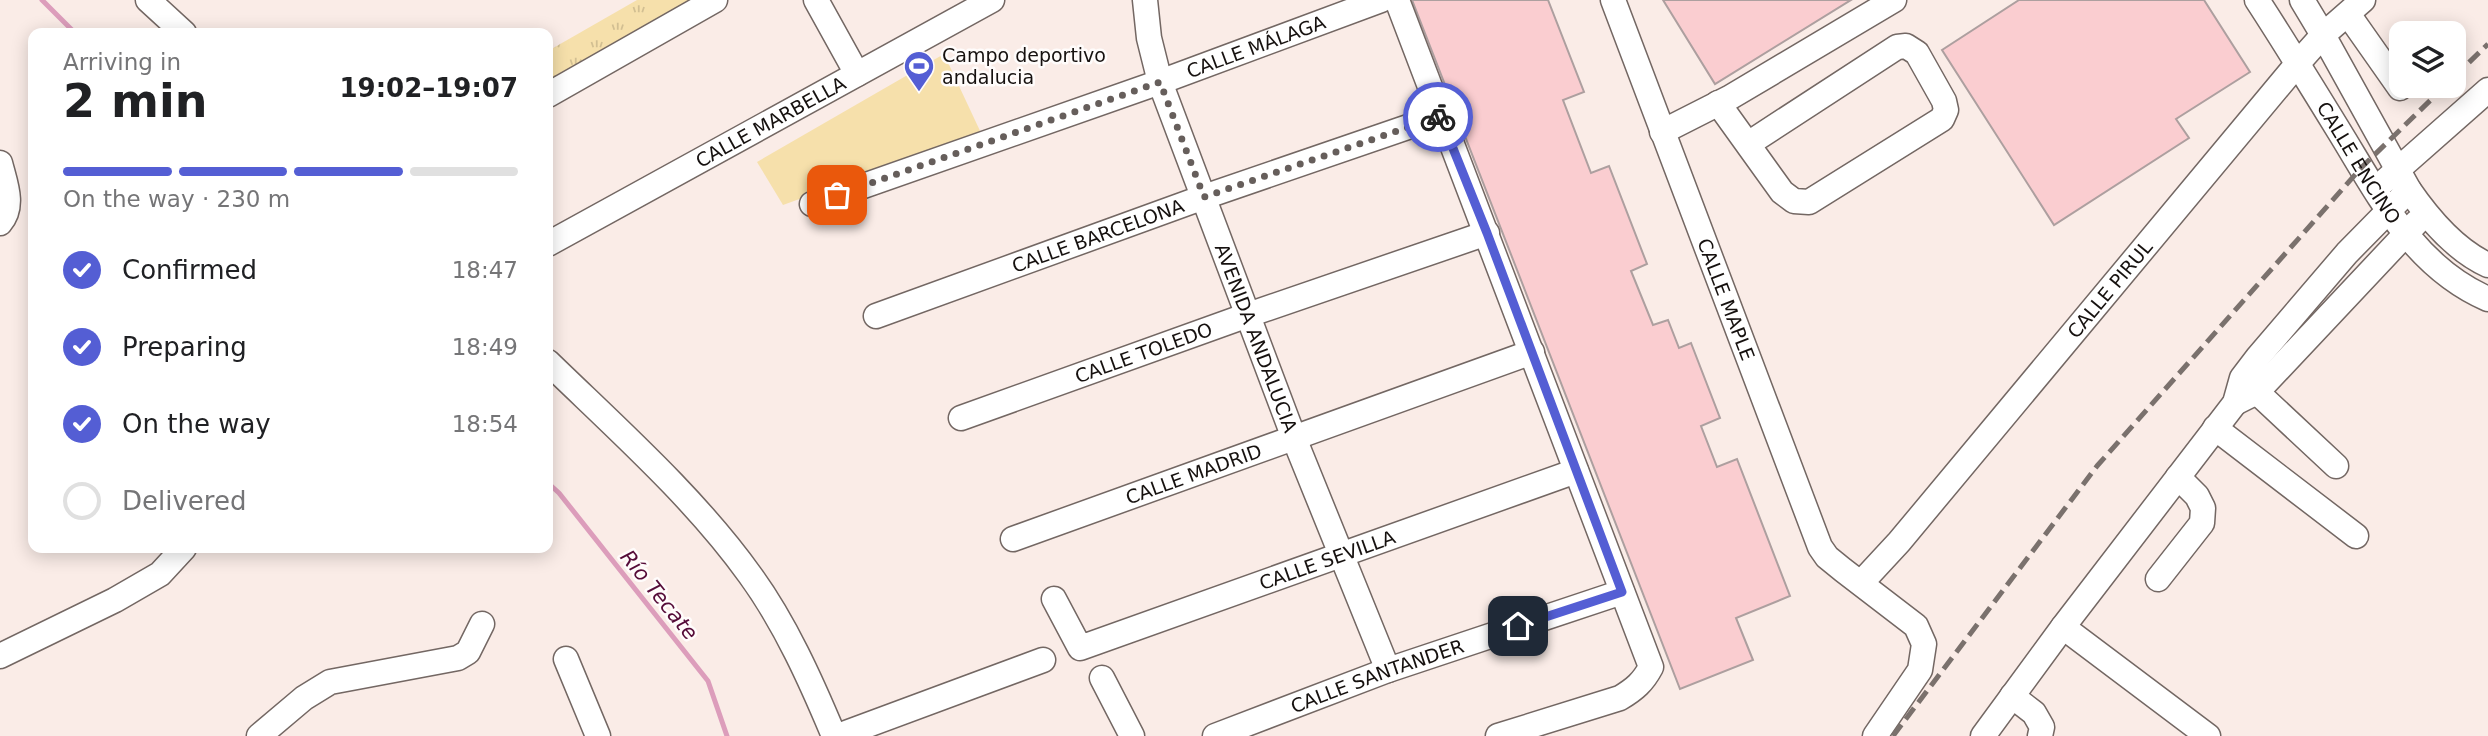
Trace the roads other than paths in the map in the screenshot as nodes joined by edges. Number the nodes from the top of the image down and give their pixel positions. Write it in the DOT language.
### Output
graph roads {
  1 [pos="148,0"];
  2 [pos="715,0"];
  3 [pos="816,0"];
  4 [pos="992,0"];
  5 [pos="1145,0"];
  6 [pos="1381,0"];
  7 [pos="1397,0"];
  8 [pos="1613,0"];
  9 [pos="1895,0"];
  10 [pos="2257,0"];
  11 [pos="2302,0"];
  12 [pos="2356,7"];
  13 [pos="179,28"];
  14 [pos="2323,35"];
  15 [pos="2298,63"];
  16 [pos="2389,68"];
  17 [pos="857,74"];
  18 [pos="1160,82"];
  19 [pos="2488,90"];
  20 [pos="553,92"];
  21 [pos="1718,103"];
  22 [pos="1440,116"];
  23 [pos="1662,132"];
  24 [pos="1748,144"];
  25 [pos="0,163"];
  26 [pos="2403,180"];
  27 [pos="1204,197"];
  28 [pos="2381,200"];
  29 [pos="812,204"];
  30 [pos="2425,214"];
  31 [pos="0,223"];
  32 [pos="1487,233"];
  33 [pos="2404,234"];
  34 [pos="553,241"];
  35 [pos="2488,265"];
  36 [pos="2488,299"];
  37 [pos="1248,314"];
  38 [pos="876,316"];
  39 [pos="1532,352"];
  40 [pos="553,367"];
  41 [pos="2250,385"];
  42 [pos="961,418"];
  43 [pos="2215,428"];
  44 [pos="1294,438"];
  45 [pos="2336,466"];
  46 [pos="1576,471"];
  47 [pos="2178,477"];
  48 [pos="2356,536"];
  49 [pos="1013,539"];
  50 [pos="180,553"];
  51 [pos="1342,555"];
  52 [pos="2158,579"];
  53 [pos="1861,583"];
  54 [pos="1622,592"];
  55 [pos="1054,599"];
  56 [pos="482,624"];
  57 [pos="2063,627"];
  58 [pos="0,656"];
  59 [pos="566,659"];
  60 [pos="1044,660"];
  61 [pos="1388,670"];
  62 [pos="1102,678"];
  63 [pos="2012,696"];
  64 [pos="259,736"];
  65 [pos="598,736"];
  66 [pos="836,736"];
  67 [pos="1132,736"];
  68 [pos="1215,736"];
  69 [pos="1498,736"];
  70 [pos="1875,736"];
  71 [pos="1983,736"];
  72 [pos="2040,736"];
  73 [pos="2208,736"];
  1 -- 13 [label="street"];
  2 -- 20 [label="street"];
  3 -- 17 [label="street"];
  4 -- 17 [label="street, CALLE MARBELLA"];
  5 -- 18 [label="street, AVENIDA ANDALUCIA"];
  6 -- 18 [label="street, CALLE MÁLAGA"];
  7 -- 22 [label="street"];
  8 -- 23 [label="street, CALLE MAPLE"];
  9 -- 21 [label="street"];
  10 -- 15 [label="street, CALLE ENCINO"];
  11 -- 14 [label="street, CALLE ENCINO"];
  12 -- 14 [label="street, CALLE PIRUL"];
  12 -- 16 [label="street"];
  14 -- 15 [label="street, CALLE PIRUL"];
  14 -- 26 [label="street, CALLE ENCINO"];
  15 -- 28 [label="street, CALLE ENCINO"];
  15 -- 53 [label="street, CALLE PIRUL"];
  17 -- 34 [label="street, CALLE MARBELLA"];
  18 -- 27 [label="street, AVENIDA ANDALUCIA"];
  18 -- 29 [label="street, CALLE MÁLAGA"];
  19 -- 26 [label="street"];
  21 -- 23 [label="street"];
  21 -- 24 [label="street"];
  22 -- 27 [label="street, CALLE BARCELONA"];
  22 -- 32 [label="street"];
  23 -- 53 [label="street, CALLE MAPLE"];
  24 -- 24 [label="street"];
  25 -- 31 [label="street"];
  26 -- 28 [label="street"];
  26 -- 30 [label="street, CALLE ENCINO"];
  27 -- 37 [label="street, AVENIDA ANDALUCIA"];
  27 -- 38 [label="street, CALLE BARCELONA"];
  28 -- 33 [label="street, CALLE ENCINO"];
  28 -- 41 [label="street"];
  30 -- 33 [label="street"];
  30 -- 35 [label="street, CALLE ENCINO"];
  32 -- 37 [label="street, CALLE TOLEDO"];
  32 -- 39 [label="street"];
  33 -- 36 [label="street, CALLE ENCINO"];
  33 -- 41 [label="street"];
  37 -- 42 [label="street, CALLE TOLEDO"];
  37 -- 44 [label="street, AVENIDA ANDALUCIA"];
  39 -- 44 [label="street, CALLE MADRID"];
  39 -- 46 [label="street"];
  40 -- 66 [label="street"];
  41 -- 43 [label="street"];
  41 -- 45 [label="street"];
  43 -- 47 [label="street"];
  43 -- 48 [label="street"];
  44 -- 49 [label="street, CALLE MADRID"];
  44 -- 51 [label="street, AVENIDA ANDALUCIA"];
  46 -- 51 [label="street, CALLE SEVILLA"];
  46 -- 54 [label="street"];
  47 -- 52 [label="street"];
  47 -- 57 [label="street"];
  50 -- 58 [label="street"];
  51 -- 55 [label="street, CALLE SEVILLA"];
  51 -- 61 [label="street, AVENIDA ANDALUCIA"];
  53 -- 70 [label="street, CALLE MAPLE"];
  54 -- 61 [label="street, CALLE SANTANDER"];
  54 -- 69 [label="street"];
  56 -- 64 [label="street"];
  57 -- 63 [label="street"];
  57 -- 73 [label="street"];
  59 -- 65 [label="street"];
  60 -- 66 [label="street"];
  61 -- 68 [label="street, CALLE SANTANDER"];
  62 -- 67 [label="street"];
  63 -- 71 [label="street"];
  63 -- 72 [label="street"];
}
